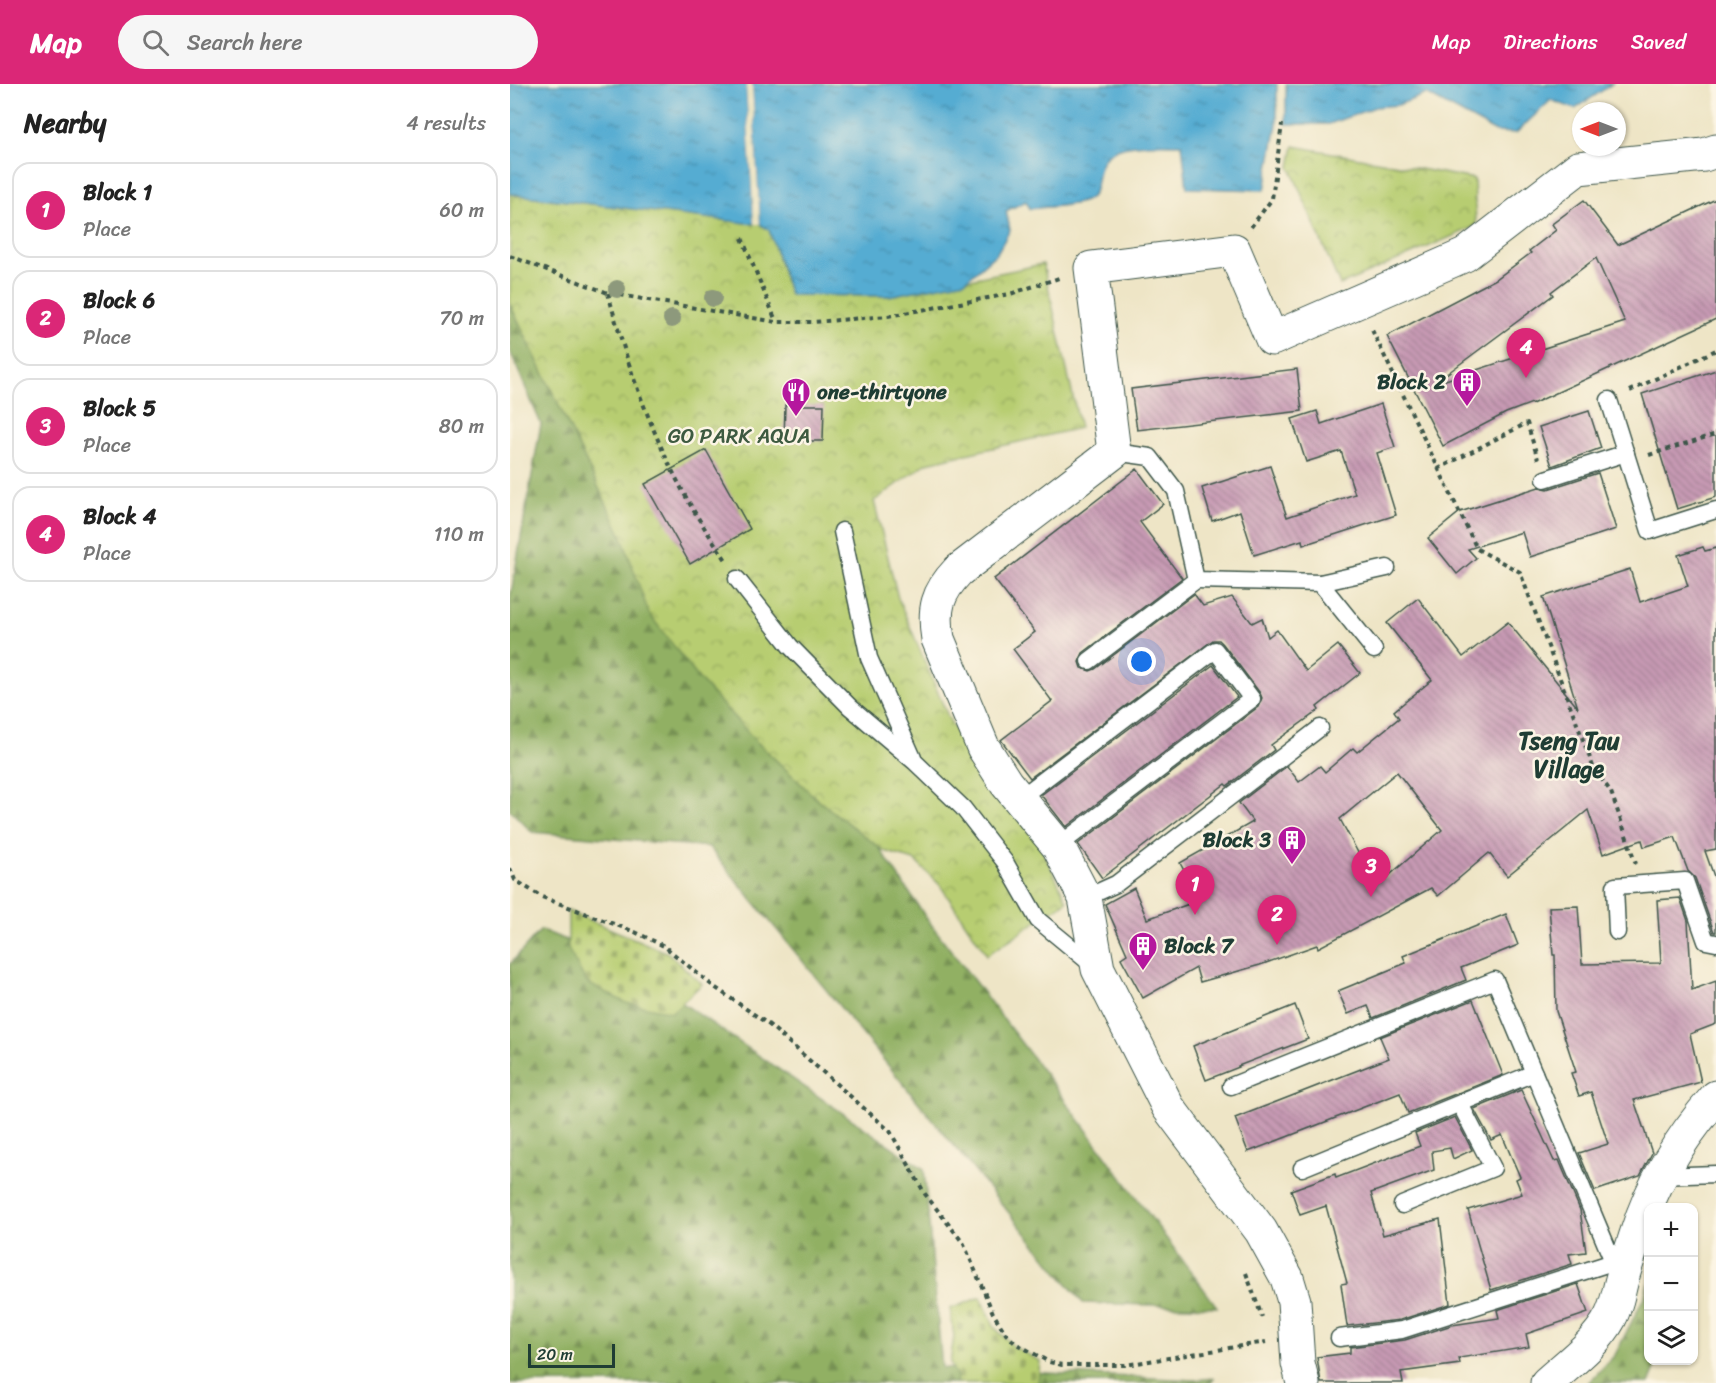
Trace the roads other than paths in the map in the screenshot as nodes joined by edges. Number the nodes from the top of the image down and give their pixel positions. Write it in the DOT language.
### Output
graph roads {
  1 [pos="1716,151"];
  2 [pos="1609,400"];
  3 [pos="1114,452"];
  4 [pos="1627,457"];
  5 [pos="1545,479"];
  6 [pos="1716,510"];
  7 [pos="842,531"];
  8 [pos="1387,568"];
  9 [pos="738,579"];
  10 [pos="1196,580"];
  11 [pos="1320,583"];
  12 [pos="1374,650"];
  13 [pos="1089,660"];
  14 [pos="1320,728"];
  15 [pos="915,762"];
  16 [pos="1020,798"];
  17 [pos="1058,846"];
  18 [pos="1085,898"];
  19 [pos="1617,932"];
  20 [pos="1716,943"];
  21 [pos="1098,969"];
  22 [pos="1534,1073"];
  23 [pos="1231,1086"];
  24 [pos="1716,1097"];
  25 [pos="1460,1104"];
  26 [pos="1302,1168"];
  27 [pos="1716,1174"];
  28 [pos="1659,1176"];
  29 [pos="1402,1206"];
  30 [pos="1617,1272"];
  31 [pos="1339,1338"];
  32 [pos="1303,1383"];
  33 [pos="1546,1383"];
  1 -- 3 [label="street"];
  2 -- 4 [label="lane"];
  3 -- 10 [label="lane"];
  3 -- 16 [label="street"];
  4 -- 5 [label="lane"];
  4 -- 6 [label="lane"];
  7 -- 15 [label="lane"];
  8 -- 11 [label="lane"];
  9 -- 15 [label="lane"];
  10 -- 11 [label="lane"];
  10 -- 13 [label="lane"];
  11 -- 12 [label="lane"];
  14 -- 18 [label="lane"];
  15 -- 21 [label="lane"];
  16 -- 17 [label="street"];
  16 -- 17 [label="lane"];
  17 -- 18 [label="street"];
  18 -- 21 [label="street"];
  19 -- 20 [label="lane"];
  21 -- 32 [label="street"];
  22 -- 23 [label="lane"];
  22 -- 25 [label="lane"];
  22 -- 30 [label="lane"];
  24 -- 28 [label="street"];
  25 -- 26 [label="lane"];
  25 -- 29 [label="lane"];
  27 -- 28 [label="lane"];
  28 -- 30 [label="street"];
  30 -- 31 [label="lane"];
  30 -- 33 [label="street"];
}
